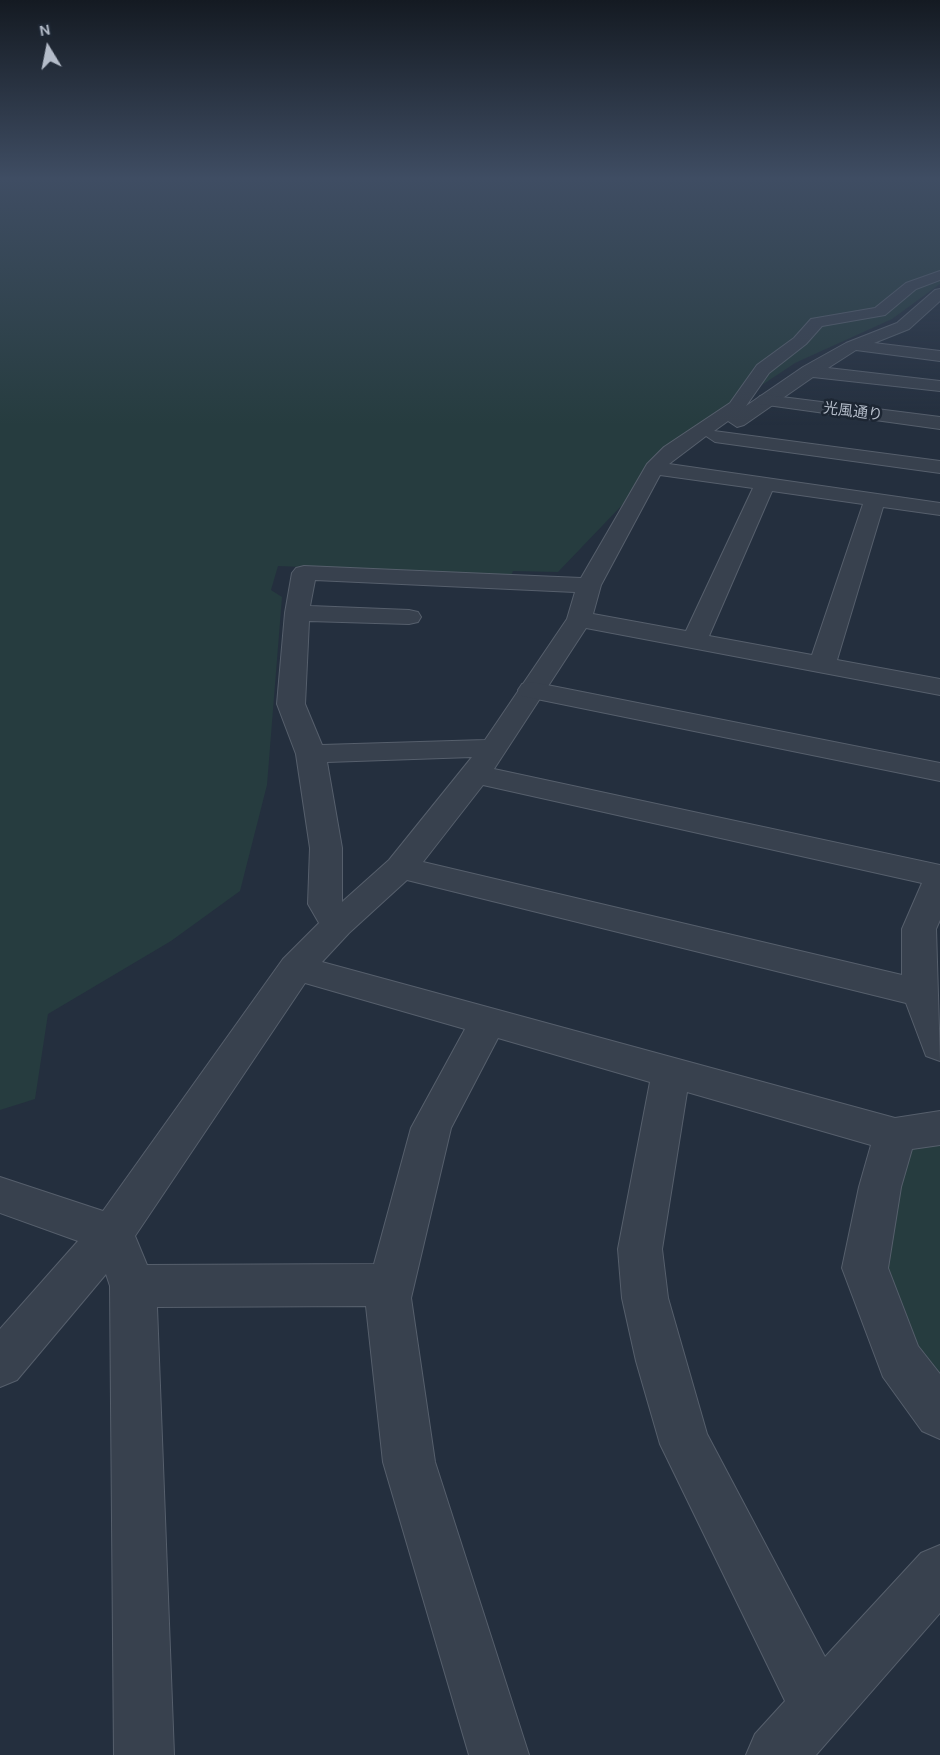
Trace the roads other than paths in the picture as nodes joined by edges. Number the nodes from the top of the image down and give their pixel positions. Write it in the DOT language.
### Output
graph roads {
  1 [pos="940,275"];
  2 [pos="940,293"];
  3 [pos="933,307"];
  4 [pos="903,326"];
  5 [pos="922,328"];
  6 [pos="852,346"];
  7 [pos="940,356"];
  8 [pos="809,371"];
  9 [pos="940,386"];
  10 [pos="766,400"];
  11 [pos="940,423"];
  12 [pos="715,435"];
  13 [pos="940,467"];
  14 [pos="654,468"];
  15 [pos="765,483"];
  16 [pos="875,499"];
  17 [pos="940,509"];
  18 [pos="589,585"];
  19 [pos="297,613"];
  20 [pos="409,617"];
  21 [pos="579,620"];
  22 [pos="694,641"];
  23 [pos="822,665"];
  24 [pos="940,687"];
  25 [pos="532,690"];
  26 [pos="311,754"];
  27 [pos="483,761"];
  28 [pos="940,772"];
  29 [pos="400,868"];
  30 [pos="940,878"];
  31 [pos="337,925"];
  32 [pos="296,968"];
  33 [pos="921,993"];
  34 [pos="488,1022"];
  35 [pos="940,1046"];
  36 [pos="671,1073"];
  37 [pos="940,1128"];
  38 [pos="895,1136"];
  39 [pos="0,1195"];
  40 [pos="112,1234"];
  41 [pos="391,1285"];
  42 [pos="133,1286"];
  43 [pos="0,1364"];
  44 [pos="940,1414"];
  45 [pos="940,1572"];
  46 [pos="819,1707"];
  47 [pos="144,1755"];
  48 [pos="499,1755"];
  49 [pos="776,1755"];
  1 -- 14 [label="street"];
  2 -- 3 [label="street"];
  3 -- 4 [label="street"];
  4 -- 5 [label="street"];
  4 -- 6 [label="street"];
  6 -- 7 [label="street"];
  6 -- 8 [label="street"];
  8 -- 9 [label="street"];
  8 -- 10 [label="street"];
  10 -- 11 [label="street, 光風通り"];
  10 -- 12 [label="street"];
  12 -- 13 [label="street"];
  12 -- 14 [label="street"];
  14 -- 15 [label="street"];
  14 -- 18 [label="street"];
  15 -- 16 [label="street"];
  15 -- 22 [label="street"];
  16 -- 17 [label="street"];
  16 -- 23 [label="street"];
  18 -- 19 [label="street"];
  18 -- 21 [label="street"];
  19 -- 20 [label="street"];
  19 -- 26 [label="street"];
  21 -- 22 [label="street"];
  21 -- 25 [label="street"];
  22 -- 23 [label="street"];
  23 -- 24 [label="street"];
  25 -- 27 [label="street"];
  25 -- 28 [label="street"];
  26 -- 27 [label="street"];
  26 -- 31 [label="street"];
  27 -- 29 [label="street"];
  27 -- 30 [label="street"];
  29 -- 31 [label="street"];
  29 -- 33 [label="street"];
  30 -- 33 [label="street"];
  31 -- 32 [label="street"];
  32 -- 34 [label="street"];
  32 -- 40 [label="street"];
  33 -- 35 [label="street"];
  34 -- 36 [label="street"];
  34 -- 41 [label="street"];
  36 -- 38 [label="street"];
  36 -- 46 [label="street"];
  37 -- 38 [label="street"];
  38 -- 44 [label="street"];
  39 -- 40 [label="street"];
  40 -- 42 [label="street"];
  40 -- 43 [label="street"];
  41 -- 42 [label="street"];
  41 -- 48 [label="street"];
  42 -- 47 [label="street"];
  45 -- 46 [label="street"];
  46 -- 49 [label="street"];
}
